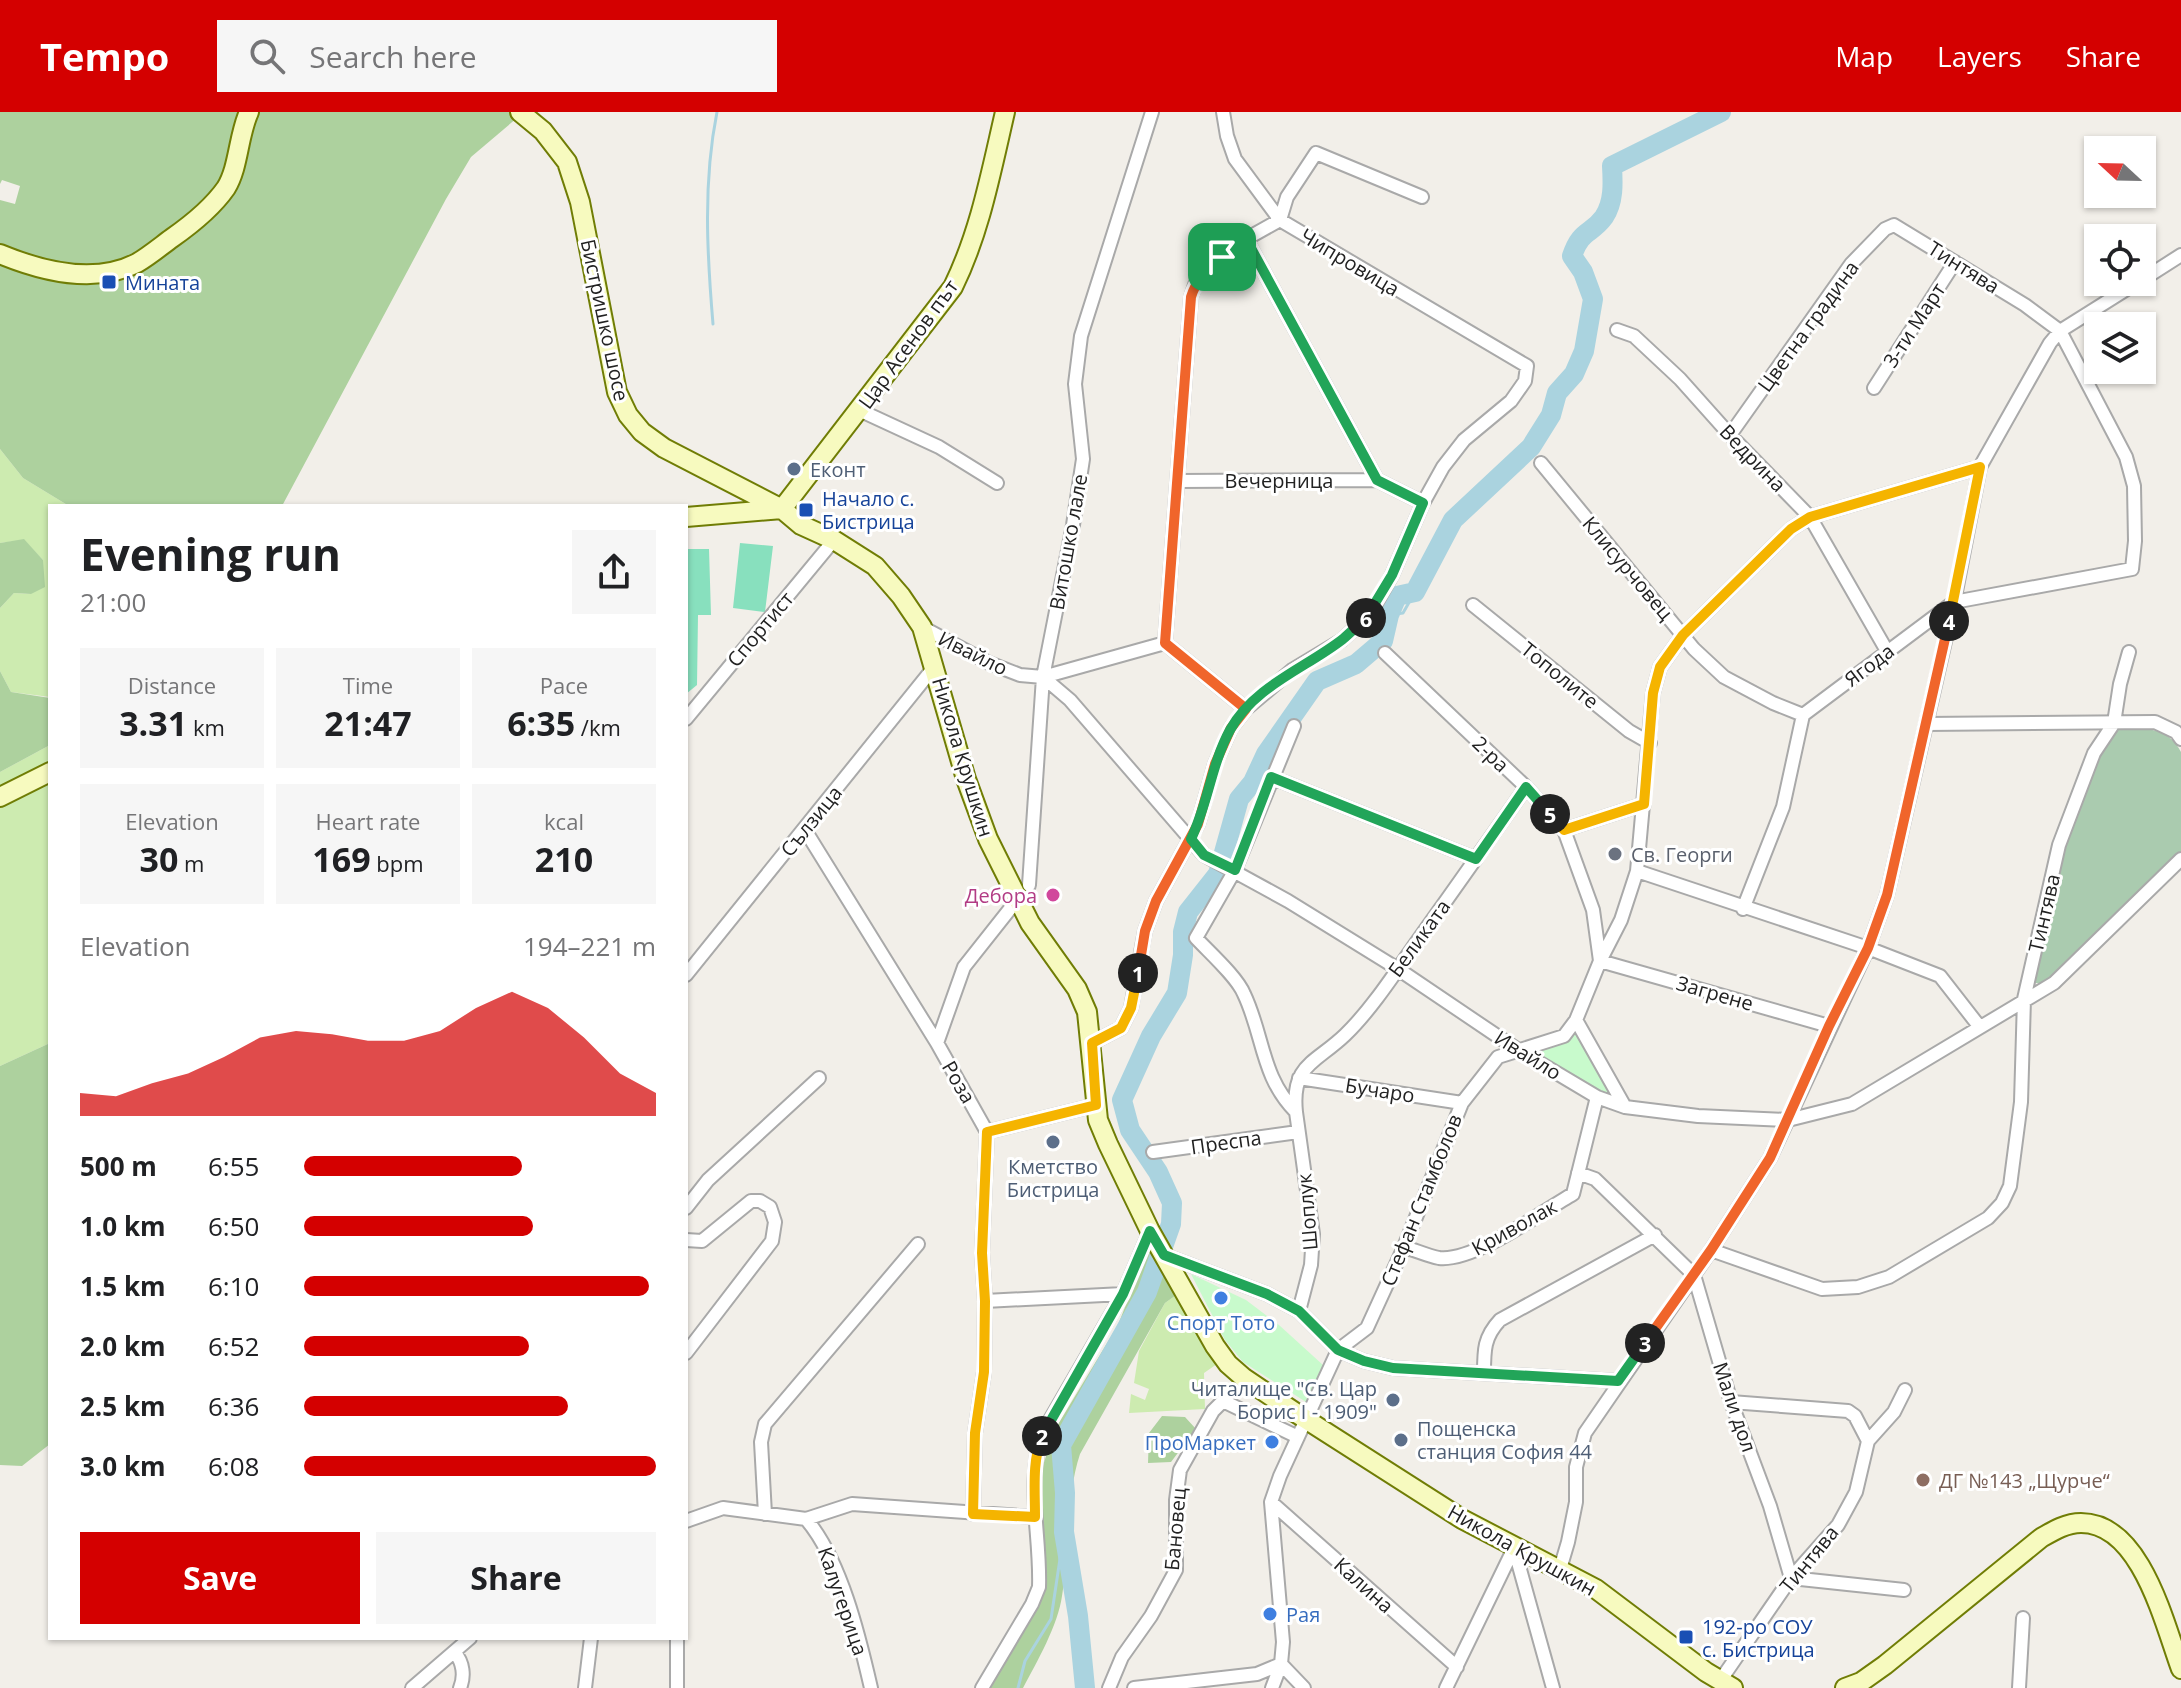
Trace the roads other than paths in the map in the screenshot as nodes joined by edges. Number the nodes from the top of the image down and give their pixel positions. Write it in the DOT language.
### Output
graph roads {
  1 [pos="249,112"];
  2 [pos="520,112"];
  3 [pos="1005,112"];
  4 [pos="1152,112"];
  5 [pos="1223,112"];
  6 [pos="1422,197"];
  7 [pos="1280,220"];
  8 [pos="1894,225"];
  9 [pos="1246,239"];
  10 [pos="0,254"];
  11 [pos="2181,255"];
  12 [pos="1955,262"];
  13 [pos="2156,271"];
  14 [pos="2116,296"];
  15 [pos="1617,330"];
  16 [pos="2060,331"];
  17 [pos="1874,388"];
  18 [pos="859,410"];
  19 [pos="1730,435"];
  20 [pos="1541,463"];
  21 [pos="1980,467"];
  22 [pos="1377,480"];
  23 [pos="1177,481"];
  24 [pos="997,483"];
  25 [pos="1423,503"];
  26 [pos="782,509"];
  27 [pos="688,517"];
  28 [pos="1810,517"];
  29 [pos="834,540"];
  30 [pos="2132,569"];
  31 [pos="1954,602"];
  32 [pos="1473,605"];
  33 [pos="922,627"];
  34 [pos="1683,635"];
  35 [pos="1165,643"];
  36 [pos="1887,651"];
  37 [pos="2129,652"];
  38 [pos="1385,653"];
  39 [pos="935,666"];
  40 [pos="1043,677"];
  41 [pos="1246,709"];
  42 [pos="1803,715"];
  43 [pos="688,717"];
  44 [pos="2114,723"];
  45 [pos="1926,724"];
  46 [pos="1294,726"];
  47 [pos="2181,739"];
  48 [pos="1650,743"];
  49 [pos="48,773"];
  50 [pos="1271,777"];
  51 [pos="1526,787"];
  52 [pos="0,797"];
  53 [pos="1644,804"];
  54 [pos="805,830"];
  55 [pos="1564,830"];
  56 [pos="1191,839"];
  57 [pos="1476,859"];
  58 [pos="2181,859"];
  59 [pos="1235,870"];
  60 [pos="1637,871"];
  61 [pos="1023,893"];
  62 [pos="1743,909"];
  63 [pos="1868,948"];
  64 [pos="1600,961"];
  65 [pos="1398,969"];
  66 [pos="688,973"];
  67 [pos="2024,999"];
  68 [pos="1576,1020"];
  69 [pos="1829,1026"];
  70 [pos="1979,1026"];
  71 [pos="937,1043"];
  72 [pos="1092,1043"];
  73 [pos="1518,1050"];
  74 [pos="819,1078"];
  75 [pos="1299,1078"];
  76 [pos="1597,1097"];
  77 [pos="1462,1103"];
  78 [pos="1096,1105"];
  79 [pos="1625,1107"];
  80 [pos="1296,1112"];
  81 [pos="1788,1120"];
  82 [pos="987,1132"];
  83 [pos="1298,1132"];
  84 [pos="1153,1152"];
  85 [pos="1578,1173"];
  86 [pos="688,1205"];
  87 [pos="1151,1233"];
  88 [pos="1655,1235"];
  89 [pos="688,1240"];
  90 [pos="918,1244"];
  91 [pos="1404,1247"];
  92 [pos="1711,1250"];
  93 [pos="1164,1255"];
  94 [pos="1694,1275"];
  95 [pos="1123,1294"];
  96 [pos="985,1301"];
  97 [pos="1299,1311"];
  98 [pos="688,1350"];
  99 [pos="1338,1350"];
  100 [pos="1484,1373"];
  101 [pos="1618,1381"];
  102 [pos="1905,1390"];
  103 [pos="1731,1402"];
  104 [pos="1306,1419"];
  105 [pos="1298,1437"];
  106 [pos="1868,1441"];
  107 [pos="1271,1502"];
  108 [pos="765,1514"];
  109 [pos="973,1514"];
  110 [pos="1035,1517"];
  111 [pos="806,1519"];
  112 [pos="688,1520"];
  113 [pos="1514,1548"];
  114 [pos="1560,1569"];
  115 [pos="1791,1578"];
  116 [pos="1904,1590"];
  117 [pos="2023,1618"];
  118 [pos="468,1640"];
  119 [pos="591,1640"];
  120 [pos="677,1640"];
  121 [pos="455,1653"];
  122 [pos="1281,1664"];
  123 [pos="1457,1667"];
  124 [pos="2181,1669"];
  125 [pos="1727,1685"];
  126 [pos="1854,1686"];
  127 [pos="412,1688"];
  128 [pos="460,1688"];
  129 [pos="585,1688"];
  130 [pos="677,1688"];
  131 [pos="871,1688"];
  132 [pos="982,1688"];
  133 [pos="1109,1688"];
  134 [pos="1134,1688"];
  135 [pos="1272,1688"];
  136 [pos="1304,1688"];
  137 [pos="1446,1688"];
  138 [pos="1553,1688"];
  139 [pos="2019,1688"];
  1 -- 10 [label="street"];
  2 -- 26 [label="street, Бистришко шосе"];
  3 -- 18 [label="street, Цар Асенов път"];
  4 -- 40 [label="street, Витошко лале"];
  5 -- 7 [label="street, Чипровица"];
  6 -- 7 [label="street"];
  7 -- 9 [label="street"];
  7 -- 25 [label="street, Чипровица"];
  8 -- 12 [label="street, Тинтява"];
  8 -- 19 [label="street, Цветна градина"];
  9 -- 22 [label="street"];
  9 -- 23 [label="street"];
  11 -- 13 [label="street"];
  12 -- 16 [label="street, Тинтява"];
  12 -- 17 [label="street, 3-ти Март"];
  14 -- 16 [label="street"];
  15 -- 19 [label="street, Ведрина"];
  16 -- 21 [label="street"];
  16 -- 30 [label="street, Тинтява"];
  18 -- 24 [label="street"];
  18 -- 26 [label="street, Цар Асенов път"];
  19 -- 28 [label="street, Ведрина"];
  20 -- 34 [label="street, Клисурчовец"];
  21 -- 28 [label="street"];
  21 -- 31 [label="street"];
  22 -- 23 [label="street, Вечерница"];
  22 -- 25 [label="street, Вечерница"];
  23 -- 35 [label="street"];
  25 -- 41 [label="street"];
  26 -- 27 [label="street"];
  26 -- 29 [label="street, Никола Крушкин"];
  28 -- 34 [label="street"];
  28 -- 36 [label="street, Ведрина"];
  29 -- 33 [label="street, Никола Крушкин"];
  29 -- 43 [label="street, Спортист"];
  30 -- 31 [label="street, Ягода"];
  31 -- 36 [label="street, Ягода"];
  31 -- 45 [label="street"];
  32 -- 48 [label="street, Тополите"];
  33 -- 39 [label="street, Никола Крушкин"];
  33 -- 40 [label="street, Ивайло"];
  34 -- 42 [label="street, Клисурчовец"];
  34 -- 48 [label="street"];
  35 -- 40 [label="street"];
  35 -- 41 [label="street"];
  36 -- 42 [label="street, Ягода"];
  37 -- 44 [label="street, Тинтява"];
  38 -- 51 [label="street, 2-ра"];
  39 -- 54 [label="street, Сълзица"];
  39 -- 61 [label="street, Никола Крушкин"];
  40 -- 56 [label="street, Ивайло"];
  40 -- 61 [label="street, Витошко лале"];
  41 -- 56 [label="street"];
  42 -- 62 [label="street"];
  44 -- 45 [label="street"];
  44 -- 47 [label="street"];
  44 -- 67 [label="street, Тинтява"];
  45 -- 63 [label="street"];
  46 -- 50 [label="street"];
  48 -- 53 [label="street"];
  49 -- 52 [label="street"];
  50 -- 57 [label="street"];
  50 -- 59 [label="street"];
  51 -- 55 [label="street, 2-ра"];
  51 -- 57 [label="street, Беликата"];
  53 -- 55 [label="street"];
  53 -- 60 [label="street"];
  54 -- 66 [label="street, Сълзица"];
  54 -- 71 [label="street, Роза"];
  55 -- 64 [label="street, 2-ра"];
  56 -- 59 [label="street, Ивайло"];
  56 -- 72 [label="street"];
  57 -- 65 [label="street, Беликата"];
  58 -- 67 [label="street, Ивайло"];
  59 -- 65 [label="street, Ивайло"];
  59 -- 80 [label="street, Шоплук"];
  60 -- 62 [label="street"];
  60 -- 64 [label="street"];
  61 -- 71 [label="street"];
  61 -- 72 [label="street, Никола Крушкин"];
  62 -- 63 [label="street"];
  63 -- 69 [label="street"];
  63 -- 70 [label="street"];
  64 -- 68 [label="street"];
  64 -- 69 [label="street, Загрене"];
  65 -- 73 [label="street, Ивайло"];
  65 -- 75 [label="street, Беликата"];
  67 -- 70 [label="street, Ивайло"];
  67 -- 92 [label="street, Тинтява"];
  68 -- 73 [label="street, Стефан Стамболов"];
  68 -- 79 [label="street"];
  69 -- 81 [label="street"];
  70 -- 81 [label="street, Ивайло"];
  71 -- 82 [label="street, Роза"];
  72 -- 78 [label="street, Никола Крушкин"];
  73 -- 76 [label="street, Ивайло"];
  73 -- 77 [label="street, Стефан Стамболов"];
  74 -- 86 [label="street"];
  75 -- 77 [label="street, Бучаро"];
  75 -- 80 [label="street, Шоплук"];
  76 -- 79 [label="street, Ивайло"];
  76 -- 85 [label="street, Криволак"];
  77 -- 91 [label="street, Стефан Стамболов"];
  78 -- 82 [label="street"];
  78 -- 87 [label="street, Никола Крушкин"];
  79 -- 81 [label="street, Ивайло"];
  80 -- 83 [label="street, Шоплук"];
  81 -- 92 [label="street"];
  82 -- 96 [label="street"];
  83 -- 84 [label="street, Преспа"];
  83 -- 97 [label="street, Шоплук"];
  85 -- 88 [label="street, Мали дол"];
  85 -- 91 [label="street, Криволак"];
  87 -- 93 [label="street, Никола Крушкин"];
  87 -- 95 [label="street"];
  88 -- 94 [label="street, Мали дол"];
  88 -- 100 [label="street"];
  89 -- 98 [label="street"];
  90 -- 108 [label="street"];
  91 -- 99 [label="street, Стефан Стамболов"];
  92 -- 94 [label="street"];
  93 -- 97 [label="street"];
  93 -- 104 [label="street, Никола Крушкин"];
  94 -- 101 [label="street"];
  94 -- 103 [label="street, Мали дол"];
  95 -- 96 [label="street"];
  95 -- 110 [label="street"];
  96 -- 109 [label="street"];
  97 -- 99 [label="street"];
  99 -- 100 [label="street"];
  99 -- 104 [label="street, Стефан Стамболов"];
  100 -- 101 [label="street"];
  101 -- 114 [label="street"];
  102 -- 106 [label="street, Тинтява"];
  103 -- 106 [label="street"];
  103 -- 115 [label="street, Мали дол"];
  104 -- 105 [label="street, Стефан Стамболов"];
  104 -- 113 [label="street, Никола Крушкин"];
  105 -- 107 [label="street, Стефан Стамболов"];
  105 -- 133 [label="street, Бановец"];
  106 -- 115 [label="street, Тинтява"];
  107 -- 122 [label="street, Стефан Стамболов"];
  107 -- 123 [label="street, Калина"];
  108 -- 111 [label="street"];
  108 -- 112 [label="street"];
  109 -- 110 [label="street"];
  109 -- 111 [label="street"];
  110 -- 132 [label="street"];
  111 -- 131 [label="street, Калугерица"];
  113 -- 114 [label="street, Никола Крушкин"];
  113 -- 123 [label="street"];
  113 -- 138 [label="street"];
  114 -- 125 [label="street, Никола Крушкин"];
  115 -- 116 [label="street"];
  115 -- 125 [label="street, Тинтява"];
  117 -- 139 [label="street"];
  118 -- 121 [label="street"];
  119 -- 129 [label="street"];
  120 -- 130 [label="street"];
  121 -- 127 [label="street"];
  121 -- 128 [label="street"];
  122 -- 134 [label="street"];
  122 -- 135 [label="street, Стефан Стамболов"];
  122 -- 136 [label="street"];
  123 -- 137 [label="street"];
  124 -- 126 [label="street"];
}
